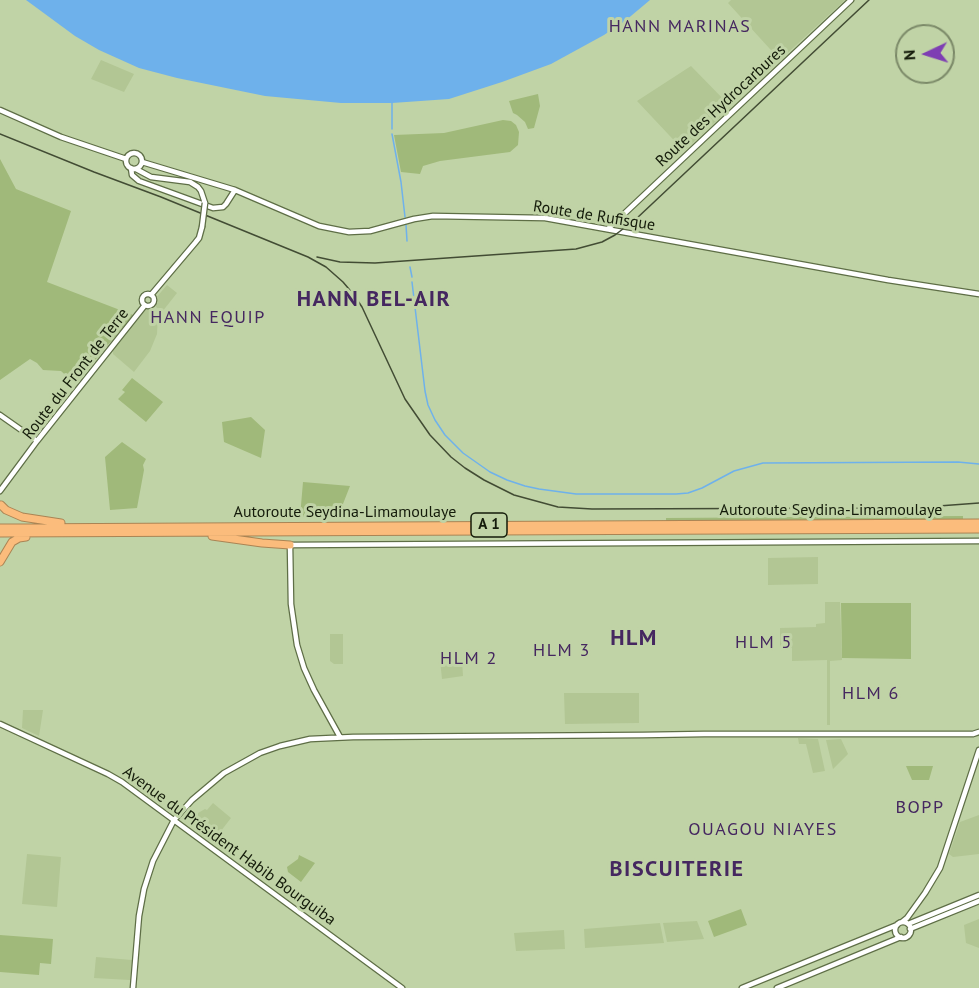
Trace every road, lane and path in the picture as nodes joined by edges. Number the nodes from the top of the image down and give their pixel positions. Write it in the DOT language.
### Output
graph roads {
  1 [pos="851,0"];
  2 [pos="0,110"];
  3 [pos="126,159"];
  4 [pos="138,167"];
  5 [pos="235,190"];
  6 [pos="608,229"];
  7 [pos="979,294"];
  8 [pos="0,415"];
  9 [pos="37,441"];
  10 [pos="2,491"];
  11 [pos="1,505"];
  12 [pos="979,523"];
  13 [pos="0,529"];
  14 [pos="979,529"];
  15 [pos="93,530"];
  16 [pos="201,532"];
  17 [pos="979,540"];
  18 [pos="294,544"];
  19 [pos="0,545"];
  20 [pos="0,560"];
  21 [pos="0,724"];
  22 [pos="979,734"];
  23 [pos="340,737"];
  24 [pos="979,750"];
  25 [pos="183,810"];
  26 [pos="164,812"];
  27 [pos="174,820"];
  28 [pos="171,827"];
  29 [pos="188,831"];
  30 [pos="979,895"];
  31 [pos="979,901"];
  32 [pos="897,925"];
  33 [pos="907,925"];
  34 [pos="901,938"];
  35 [pos="133,988"];
  36 [pos="402,988"];
  37 [pos="742,988"];
  38 [pos="777,988"];
  1 -- 6 [label="main road, Route des Hydrocarbures"];
  2 -- 3 [label="main road, Route de Rufisque"];
  3 -- 4 [label="main road"];
  3 -- 4 [label="main road, Route de Rufisque"];
  4 -- 5 [label="main road, Route de Rufisque"];
  4 -- 5 [label="main road"];
  4 -- 9 [label="main road, Route du Front de Terre, bridge"];
  5 -- 6 [label="main road, Route de Rufisque"];
  6 -- 7 [label="main road, Route de Rufisque"];
  8 -- 9 [label="main road"];
  9 -- 10 [label="main road, Route du Front de Terre"];
  11 -- 15 [label="highway"];
  12 -- 15 [label="highway, Autoroute Seydina-Limamoulaye / A 1"];
  13 -- 15 [label="highway, Autoroute Seydina-Limamoulaye / A 1"];
  14 -- 16 [label="highway, Autoroute Seydina-Limamoulaye / A 1"];
  15 -- 16 [label="highway, Autoroute Seydina-Limamoulaye / A 1"];
  15 -- 20 [label="highway"];
  16 -- 18 [label="highway"];
  17 -- 18 [label="main road"];
  18 -- 23 [label="main road"];
  19 -- 20 [label="highway"];
  21 -- 26 [label="main road, Avenue du Président Habib Bourguiba"];
  22 -- 23 [label="main road"];
  23 -- 25 [label="main road"];
  24 -- 33 [label="main road"];
  25 -- 26 [label="main road"];
  25 -- 27 [label="main road"];
  25 -- 29 [label="main road"];
  26 -- 27 [label="main road, Avenue du Président Habib Bourguiba"];
  26 -- 28 [label="main road"];
  27 -- 28 [label="main road"];
  27 -- 29 [label="main road, Avenue du Président Habib Bourguiba"];
  28 -- 35 [label="main road"];
  29 -- 36 [label="main road, Avenue du Président Habib Bourguiba"];
  30 -- 33 [label="main road"];
  31 -- 33 [label="main road"];
  32 -- 33 [label="main road"];
  32 -- 34 [label="main road"];
  32 -- 37 [label="main road"];
  33 -- 34 [label="main road"];
  34 -- 38 [label="main road"];
}
